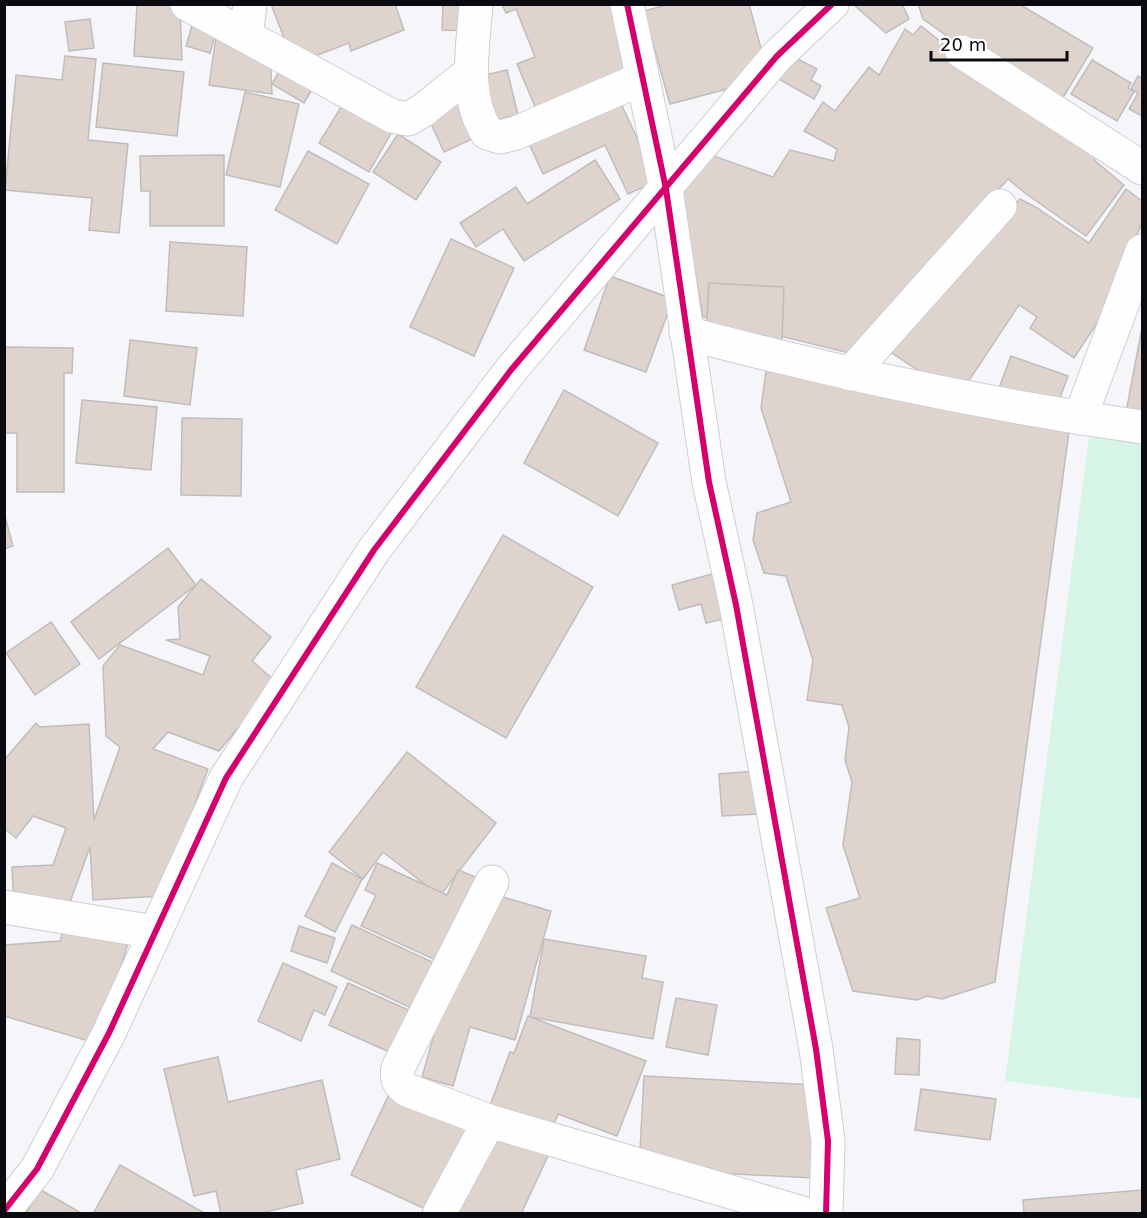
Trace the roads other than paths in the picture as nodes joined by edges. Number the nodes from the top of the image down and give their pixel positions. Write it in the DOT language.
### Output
graph roads {
  1 [pos="187,4"];
  2 [pos="476,4"];
  3 [pos="627,4"];
  4 [pos="832,4"];
  5 [pos="248,20"];
  6 [pos="962,52"];
  7 [pos="471,72"];
  8 [pos="641,79"];
  9 [pos="1143,168"];
  10 [pos="666,189"];
  11 [pos="1000,206"];
  12 [pos="1143,251"];
  13 [pos="686,333"];
  14 [pos="850,374"];
  15 [pos="1080,418"];
  16 [pos="1143,427"];
  17 [pos="492,882"];
  18 [pos="4,907"];
  19 [pos="154,932"];
  20 [pos="489,1121"];
  21 [pos="4,1211"];
  22 [pos="439,1214"];
  23 [pos="806,1214"];
  24 [pos="826,1214"];
  1 -- 5 [label="street"];
  2 -- 7 [label="street"];
  3 -- 8 [label="street"];
  4 -- 10 [label="street"];
  5 -- 7 [label="street"];
  6 -- 9 [label="street"];
  7 -- 8 [label="street"];
  8 -- 10 [label="street"];
  10 -- 13 [label="street"];
  10 -- 19 [label="street"];
  11 -- 14 [label="street"];
  12 -- 15 [label="street"];
  13 -- 14 [label="street"];
  13 -- 24 [label="street"];
  14 -- 15 [label="street"];
  15 -- 16 [label="street"];
  17 -- 20 [label="street"];
  18 -- 19 [label="street"];
  19 -- 21 [label="street"];
  20 -- 22 [label="street"];
  20 -- 23 [label="street"];
}
